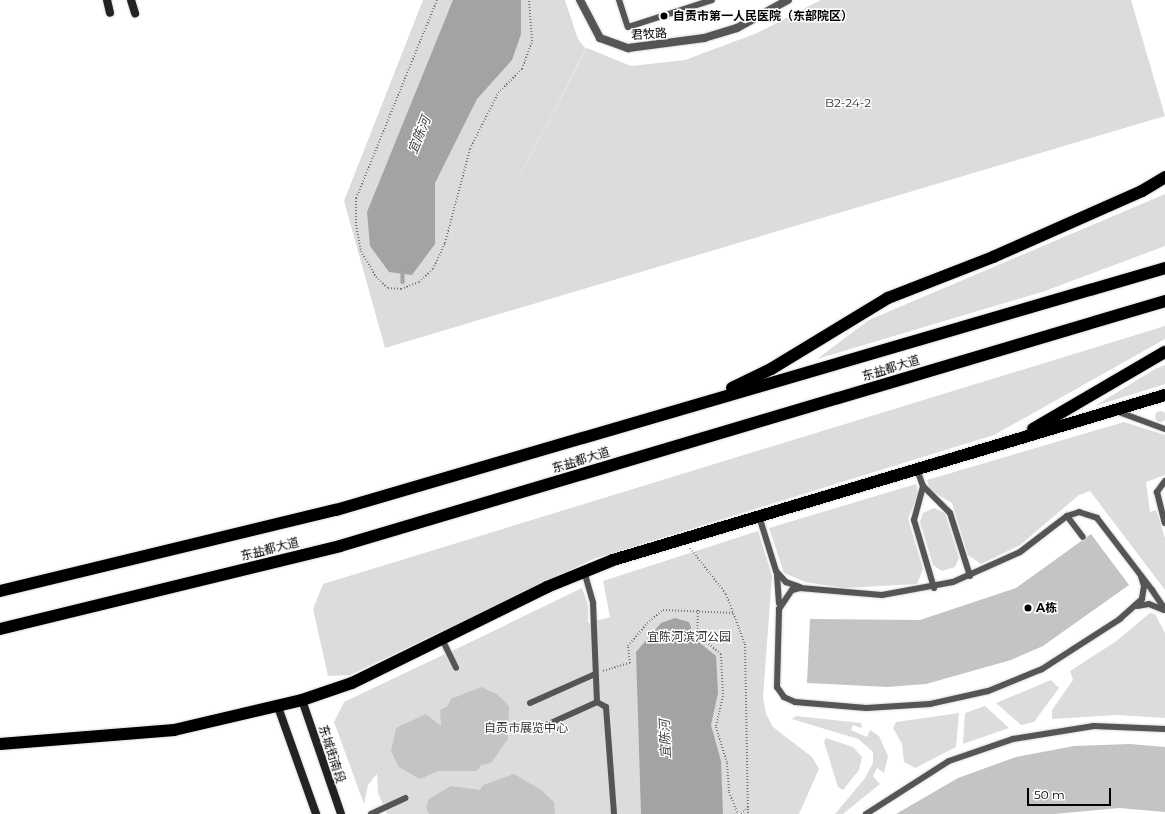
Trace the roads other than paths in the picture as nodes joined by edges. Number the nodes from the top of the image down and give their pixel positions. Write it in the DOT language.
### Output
graph roads {
  1 [pos="107,0"];
  2 [pos="131,0"];
  3 [pos="580,0"];
  4 [pos="619,0"];
  5 [pos="712,0"];
  6 [pos="788,0"];
  7 [pos="110,13"];
  8 [pos="135,13"];
  9 [pos="1165,177"];
  10 [pos="1165,265"];
  11 [pos="1165,268"];
  12 [pos="1148,273"];
  13 [pos="1165,302"];
  14 [pos="1165,352"];
  15 [pos="1165,395"];
  16 [pos="701,403"];
  17 [pos="1114,410"];
  18 [pos="1165,429"];
  19 [pos="1013,440"];
  20 [pos="917,469"];
  21 [pos="1165,481"];
  22 [pos="922,486"];
  23 [pos="759,516"];
  24 [pos="1067,516"];
  25 [pos="1165,522"];
  26 [pos="1083,537"];
  27 [pos="584,571"];
  28 [pos="776,571"];
  29 [pos="970,576"];
  30 [pos="1141,576"];
  31 [pos="806,588"];
  32 [pos="934,588"];
  33 [pos="0,591"];
  34 [pos="1134,608"];
  35 [pos="779,609"];
  36 [pos="1165,610"];
  37 [pos="0,629"];
  38 [pos="442,639"];
  39 [pos="456,668"];
  40 [pos="595,674"];
  41 [pos="302,700"];
  42 [pos="597,702"];
  43 [pos="530,703"];
  44 [pos="278,707"];
  45 [pos="542,727"];
  46 [pos="1165,729"];
  47 [pos="0,744"];
  48 [pos="405,798"];
  49 [pos="375,813"];
  50 [pos="316,814"];
  51 [pos="341,814"];
  52 [pos="614,814"];
  53 [pos="866,814"];
  1 -- 7 [label="main road"];
  2 -- 8 [label="main road"];
  3 -- 6 [label="street, 君牧路"];
  4 -- 5 [label="lane"];
  9 -- 16 [label="highway"];
  10 -- 12 [label="highway"];
  11 -- 12 [label="highway, 东盐都大道"];
  12 -- 16 [label="highway, 东盐都大道"];
  13 -- 37 [label="highway, 东盐都大道"];
  14 -- 19 [label="highway"];
  15 -- 17 [label="highway"];
  16 -- 33 [label="highway, 东盐都大道"];
  17 -- 18 [label="lane"];
  17 -- 19 [label="highway"];
  19 -- 20 [label="highway"];
  20 -- 22 [label="lane"];
  20 -- 23 [label="highway"];
  21 -- 25 [label="lane"];
  22 -- 29 [label="lane"];
  22 -- 32 [label="lane"];
  23 -- 27 [label="highway"];
  23 -- 28 [label="lane"];
  24 -- 26 [label="lane"];
  24 -- 29 [label="lane"];
  24 -- 30 [label="lane"];
  27 -- 38 [label="highway"];
  27 -- 40 [label="lane"];
  28 -- 31 [label="lane"];
  28 -- 35 [label="lane"];
  29 -- 32 [label="lane"];
  30 -- 34 [label="lane"];
  30 -- 36 [label="lane"];
  31 -- 32 [label="lane"];
  31 -- 35 [label="lane"];
  34 -- 35 [label="lane"];
  34 -- 36 [label="lane"];
  38 -- 39 [label="lane"];
  38 -- 41 [label="highway"];
  40 -- 42 [label="lane"];
  40 -- 43 [label="lane"];
  41 -- 44 [label="highway"];
  41 -- 51 [label="main road, 东城街南段"];
  42 -- 45 [label="lane"];
  42 -- 52 [label="lane"];
  44 -- 47 [label="highway"];
  44 -- 50 [label="main road"];
  46 -- 53 [label="lane"];
  48 -- 49 [label="lane"];
}
